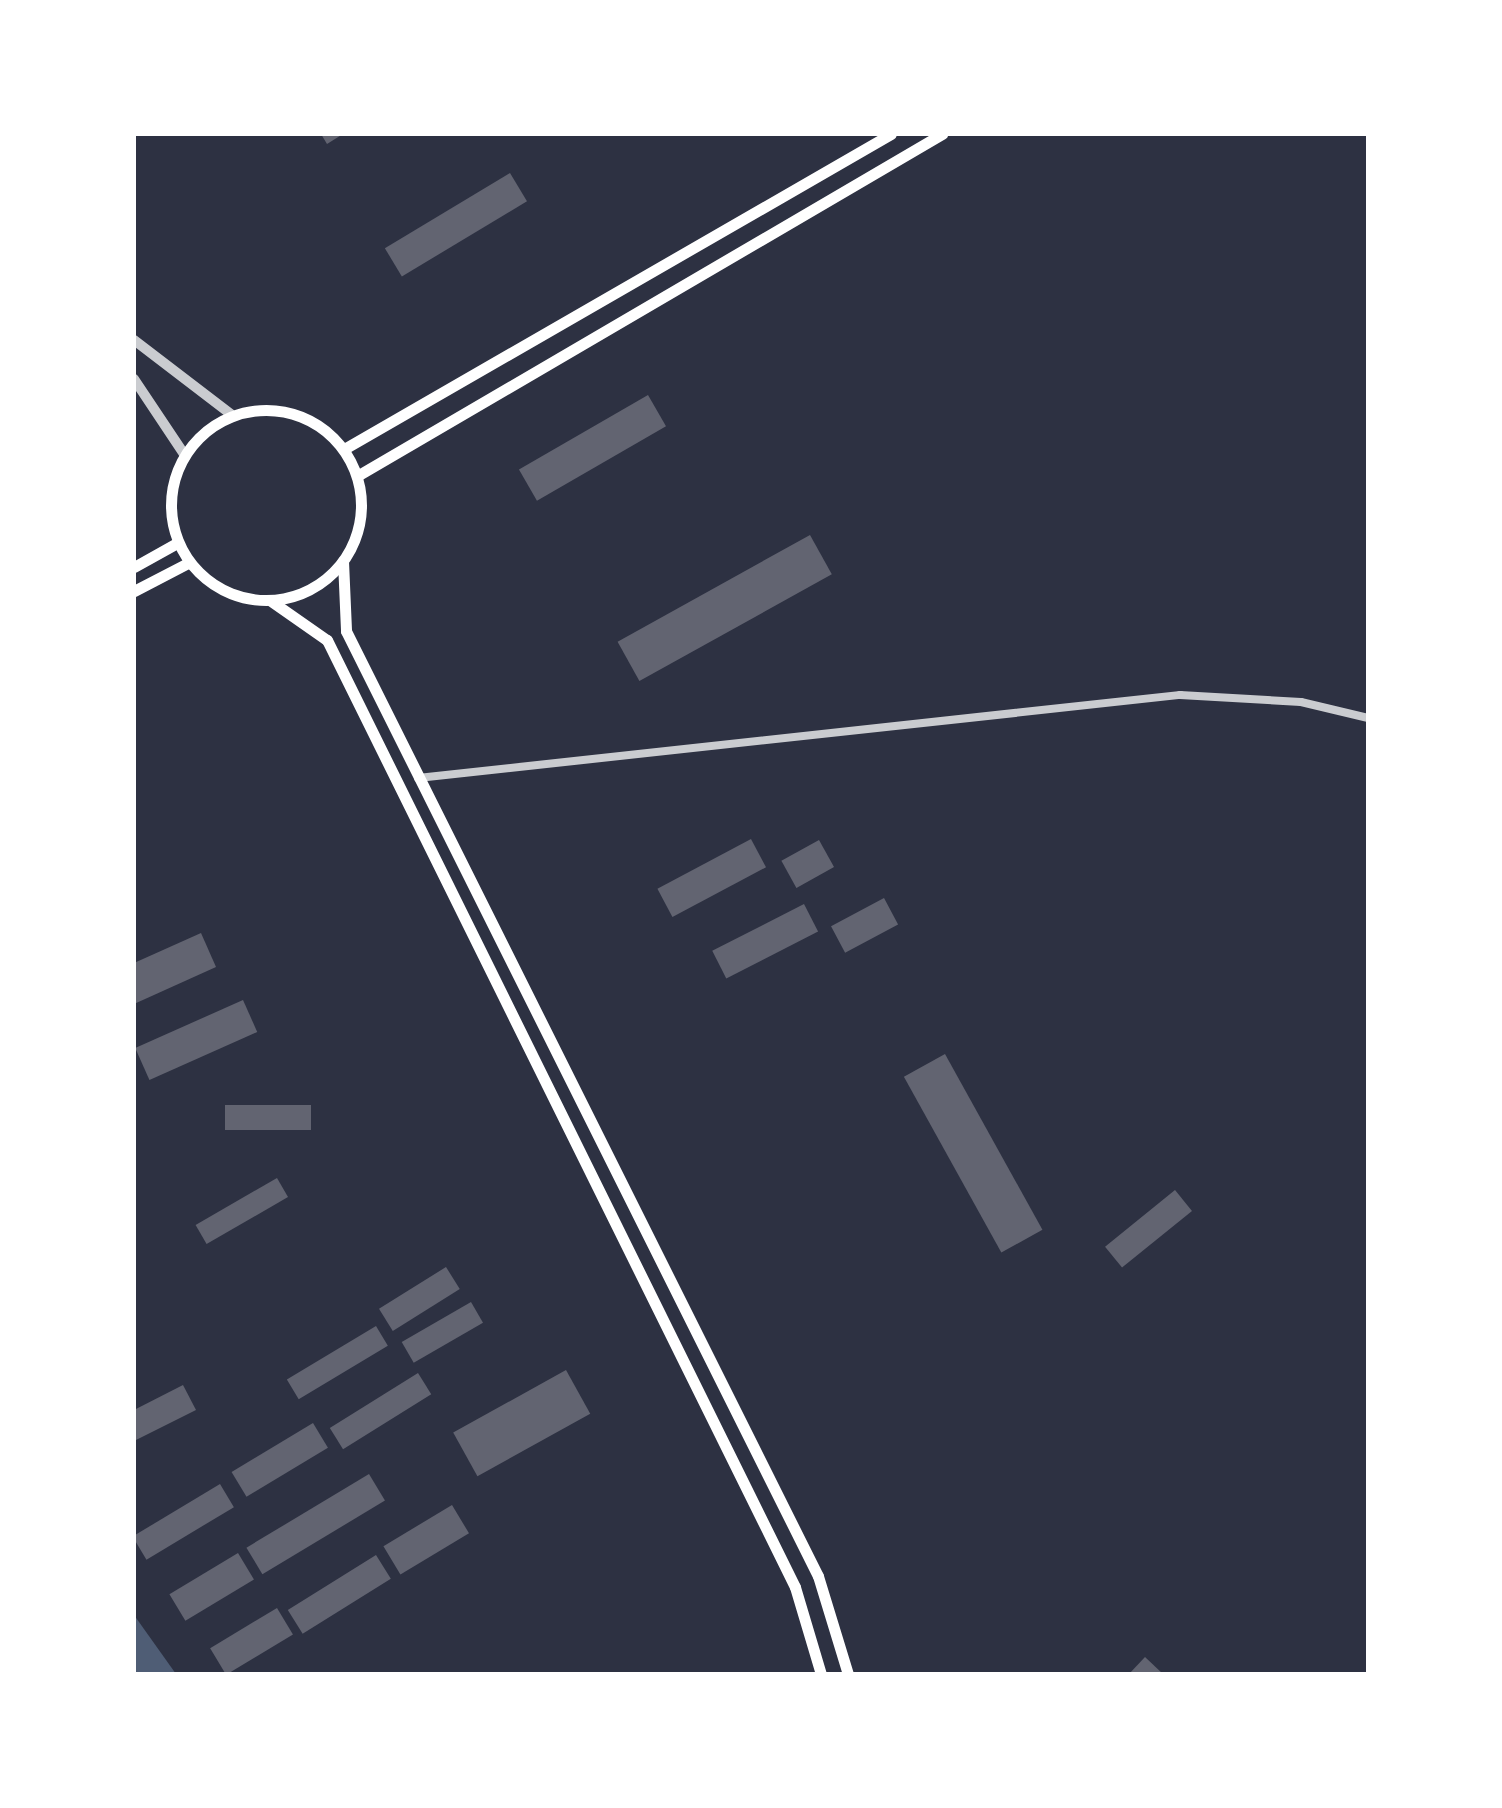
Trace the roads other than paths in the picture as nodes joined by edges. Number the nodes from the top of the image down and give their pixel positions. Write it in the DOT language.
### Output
graph roads {
  1 [pos="891,134"];
  2 [pos="942,134"];
  3 [pos="134,340"];
  4 [pos="134,379"];
  5 [pos="232,415"];
  6 [pos="344,449"];
  7 [pos="184,454"];
  8 [pos="357,476"];
  9 [pos="177,543"];
  10 [pos="343,561"];
  11 [pos="188,563"];
  12 [pos="134,567"];
  13 [pos="134,591"];
  14 [pos="271,601"];
  15 [pos="1368,718"];
  16 [pos="418,778"];
  17 [pos="821,1674"];
  18 [pos="848,1674"];
  1 -- 6 [label="main road"];
  2 -- 8 [label="main road"];
  3 -- 5 [label="street"];
  4 -- 7 [label="street"];
  5 -- 6 [label="main road"];
  5 -- 7 [label="main road"];
  6 -- 8 [label="main road"];
  7 -- 9 [label="main road"];
  8 -- 10 [label="main road"];
  9 -- 11 [label="main road"];
  9 -- 12 [label="main road"];
  10 -- 14 [label="main road"];
  10 -- 16 [label="main road"];
  11 -- 13 [label="main road"];
  11 -- 14 [label="main road"];
  14 -- 17 [label="main road"];
  15 -- 16 [label="street"];
  16 -- 18 [label="main road"];
}
